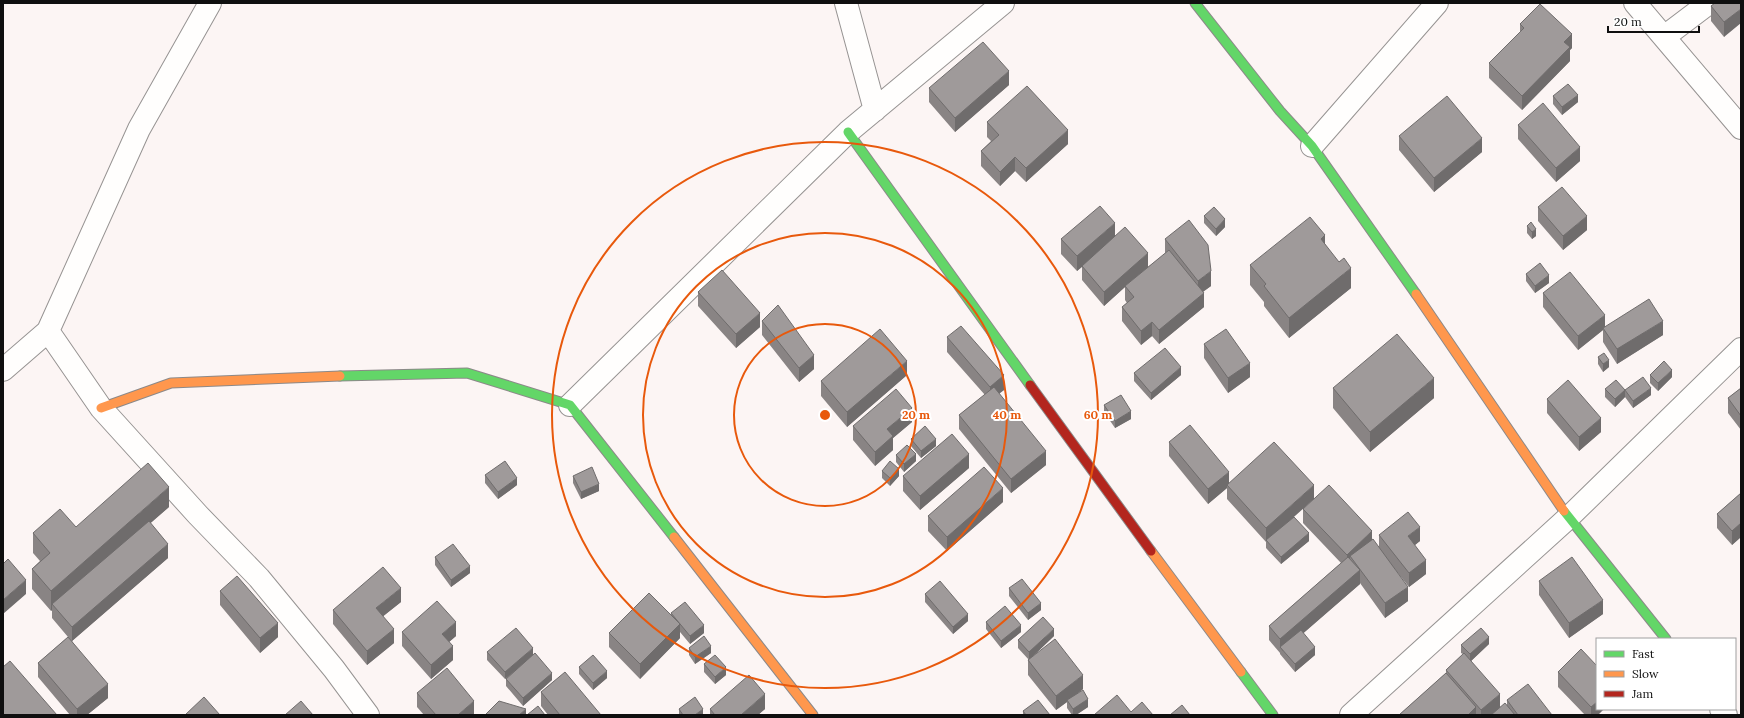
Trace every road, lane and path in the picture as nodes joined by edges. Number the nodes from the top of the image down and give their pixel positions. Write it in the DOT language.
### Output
graph roads {
  1 [pos="210,3"];
  2 [pos="846,3"];
  3 [pos="1003,3"];
  4 [pos="1195,3"];
  5 [pos="1437,3"];
  6 [pos="1635,3"];
  7 [pos="1709,3"];
  8 [pos="1664,37"];
  9 [pos="875,110"];
  10 [pos="1741,128"];
  11 [pos="848,132"];
  12 [pos="1312,146"];
  13 [pos="48,331"];
  14 [pos="1741,349"];
  15 [pos="3,370"];
  16 [pos="570,406"];
  17 [pos="101,408"];
  18 [pos="1569,517"];
  19 [pos="1665,638"];
  20 [pos="368,715"];
  21 [pos="813,715"];
  22 [pos="1273,715"];
  23 [pos="1351,715"];
  1 -- 13 [label="street"];
  2 -- 9 [label="street"];
  3 -- 9 [label="street"];
  4 -- 12 [label="street"];
  5 -- 12 [label="street"];
  6 -- 8 [label="street"];
  7 -- 8 [label="street"];
  8 -- 10 [label="street"];
  9 -- 11 [label="street"];
  11 -- 16 [label="street"];
  11 -- 22 [label="street"];
  12 -- 18 [label="street"];
  13 -- 15 [label="street"];
  13 -- 17 [label="street"];
  14 -- 18 [label="street"];
  16 -- 17 [label="street"];
  16 -- 21 [label="street"];
  17 -- 20 [label="street"];
  18 -- 19 [label="street"];
  18 -- 23 [label="street"];
}
